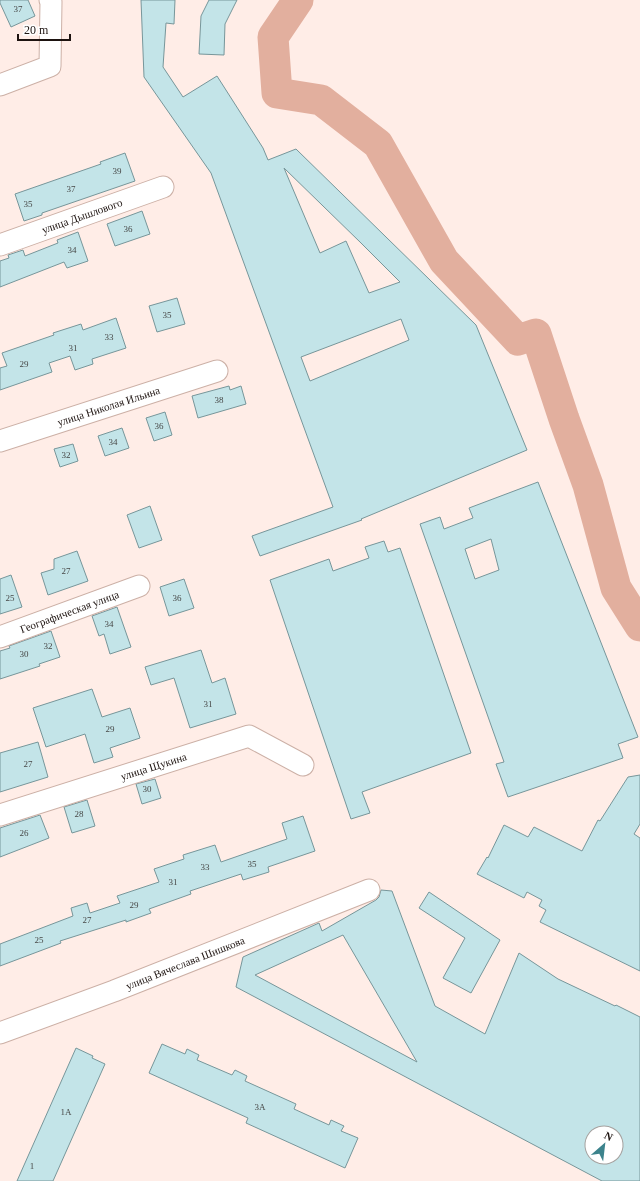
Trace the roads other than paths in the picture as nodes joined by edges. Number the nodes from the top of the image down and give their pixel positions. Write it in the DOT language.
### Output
graph roads {
  1 [pos="50,0"];
  2 [pos="0,85"];
  3 [pos="163,187"];
  4 [pos="0,245"];
  5 [pos="218,371"];
  6 [pos="0,441"];
  7 [pos="139,586"];
  8 [pos="0,637"];
  9 [pos="303,765"];
  10 [pos="0,815"];
  11 [pos="369,890"];
  12 [pos="0,1033"];
  1 -- 2 [label="street"];
  3 -- 4 [label="street, улица Дышлового"];
  5 -- 6 [label="street, улица Николая Ильина"];
  7 -- 8 [label="street, Географическая улица"];
  9 -- 10 [label="street, улица Щукина"];
  11 -- 12 [label="street, улица Вячеслава Шишкова"];
}
